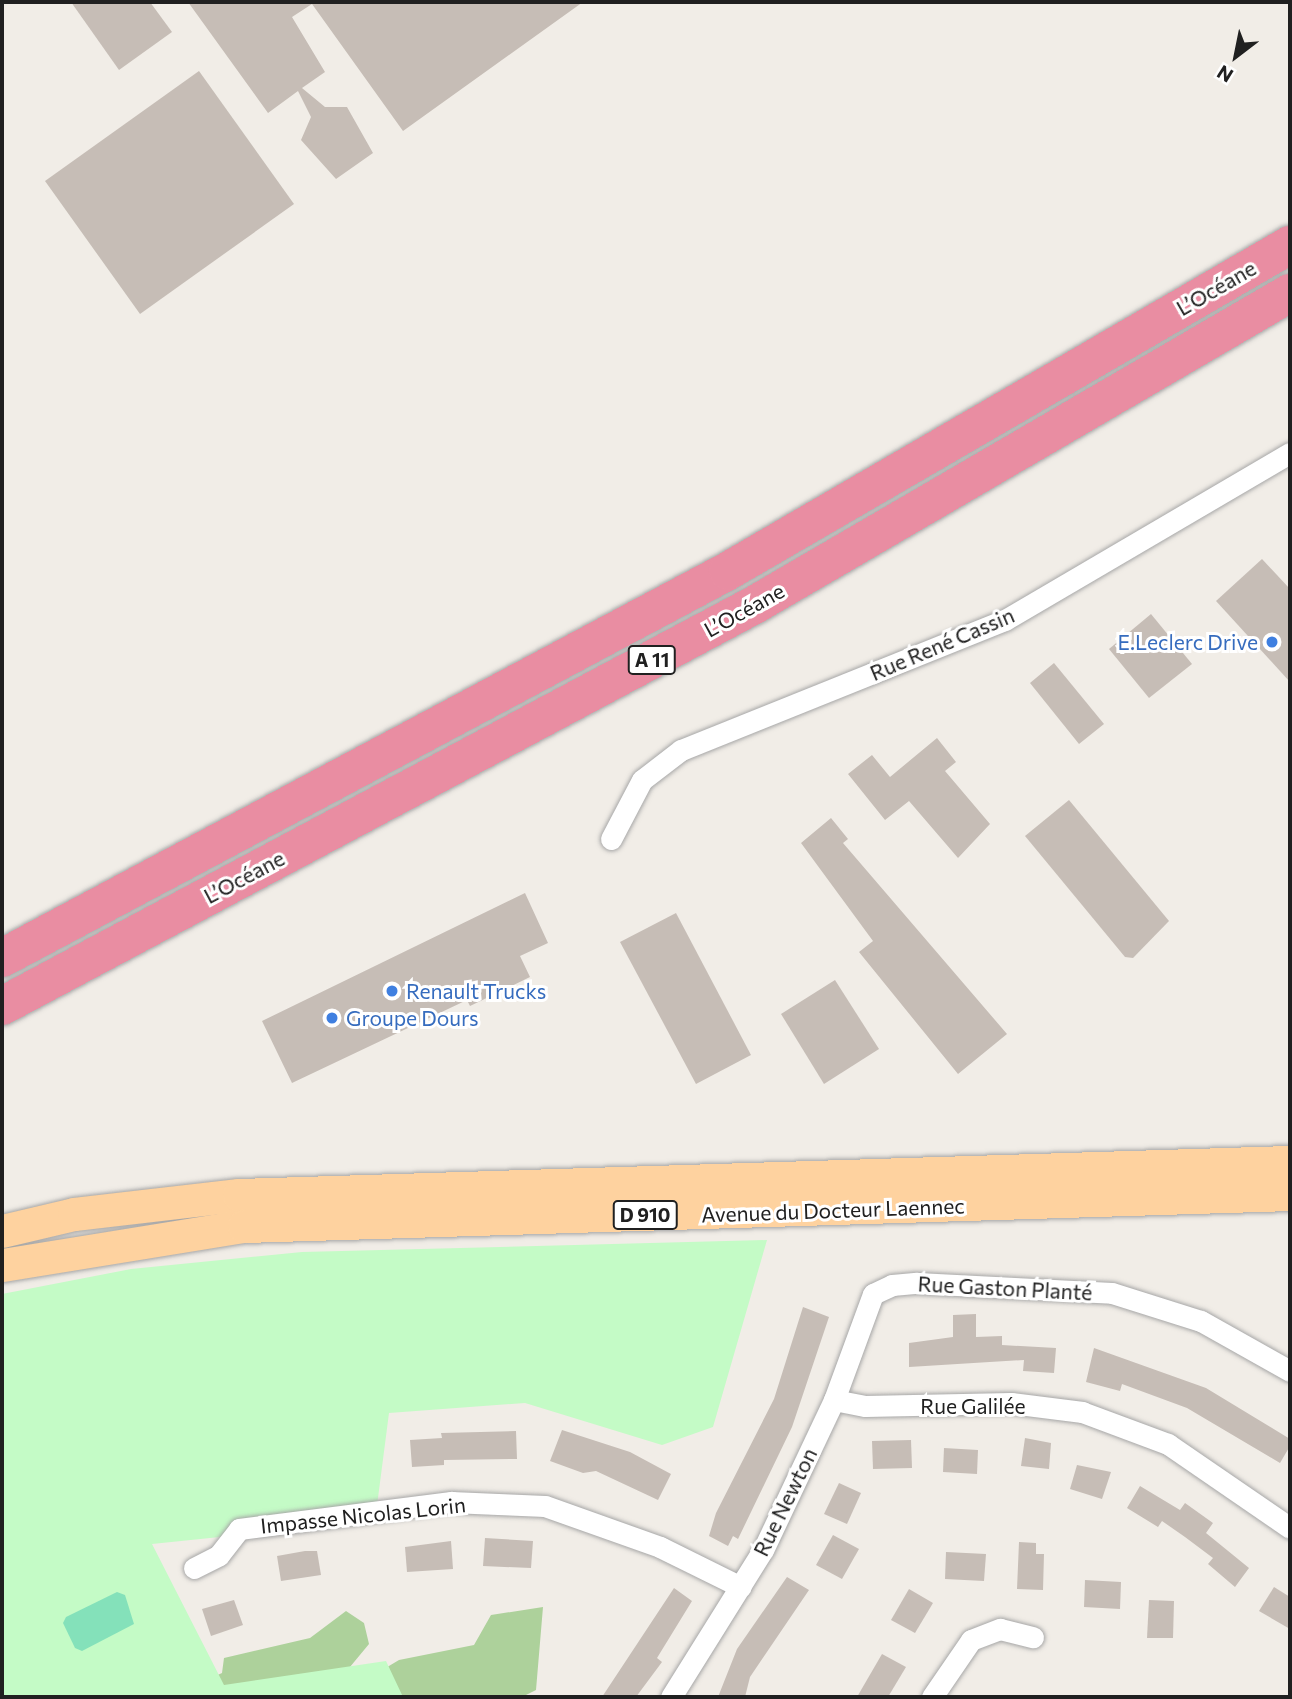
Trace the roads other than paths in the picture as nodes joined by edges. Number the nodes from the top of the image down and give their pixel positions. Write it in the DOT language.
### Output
graph roads {
  1 [pos="1290,245"];
  2 [pos="1290,293"];
  3 [pos="1290,453"];
  4 [pos="611,839"];
  5 [pos="2,958"];
  6 [pos="2,1006"];
  7 [pos="1290,1162"];
  8 [pos="1290,1194"];
  9 [pos="2,1231"];
  10 [pos="2,1265"];
  11 [pos="873,1294"];
  12 [pos="1290,1371"];
  13 [pos="834,1400"];
  14 [pos="1290,1528"];
  15 [pos="194,1568"];
  16 [pos="741,1587"];
  17 [pos="1033,1637"];
  18 [pos="671,1697"];
  19 [pos="932,1697"];
  1 -- 5 [label="highway, L’Océane / A 11"];
  2 -- 6 [label="highway, L’Océane / A 11"];
  3 -- 4 [label="street, Rue René Cassin"];
  7 -- 9 [label="main road, Avenue du Docteur Laennec / D 910"];
  8 -- 10 [label="main road, Avenue du Docteur Laennec / D 910"];
  11 -- 12 [label="street, Rue Gaston Planté"];
  11 -- 13 [label="street, Rue Newton"];
  13 -- 14 [label="street, Rue Galilée"];
  13 -- 16 [label="street, Rue Newton"];
  15 -- 16 [label="street, Impasse Nicolas Lorin"];
  16 -- 18 [label="street, Rue Newton"];
  17 -- 19 [label="street"];
}
